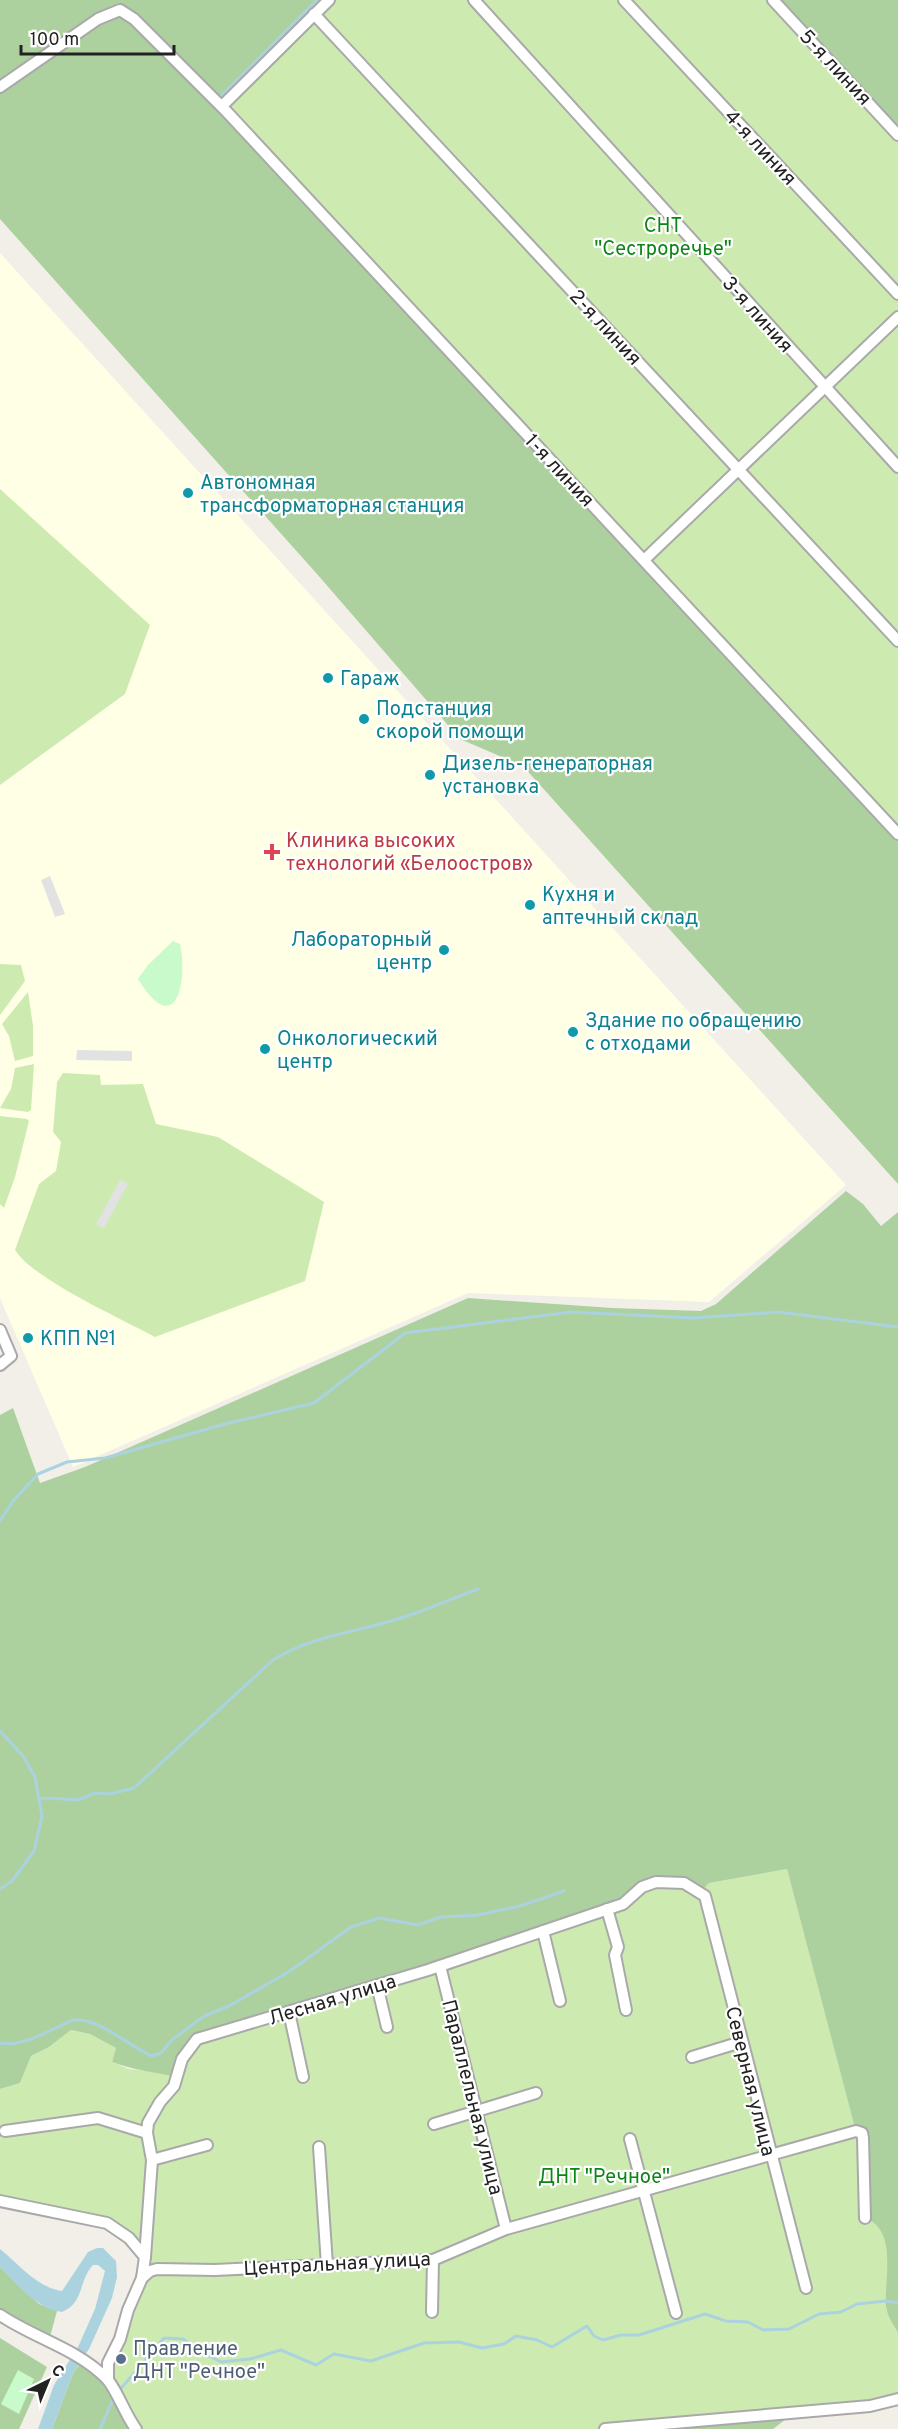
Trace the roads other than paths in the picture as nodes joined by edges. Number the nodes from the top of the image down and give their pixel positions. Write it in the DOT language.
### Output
graph roads {
  1 [pos="329,0"];
  2 [pos="474,0"];
  3 [pos="624,0"];
  4 [pos="773,0"];
  5 [pos="314,14"];
  6 [pos="0,87"];
  7 [pos="222,106"];
  8 [pos="898,135"];
  9 [pos="898,294"];
  10 [pos="898,317"];
  11 [pos="824,387"];
  12 [pos="898,467"];
  13 [pos="738,469"];
  14 [pos="644,560"];
  15 [pos="898,641"];
  16 [pos="898,834"];
  17 [pos="0,1330"];
  18 [pos="1,1363"];
  19 [pos="684,1883"];
  20 [pos="607,1909"];
  21 [pos="543,1931"];
  22 [pos="440,1966"];
  23 [pos="377,1985"];
  24 [pos="560,2001"];
  25 [pos="626,2010"];
  26 [pos="289,2012"];
  27 [pos="387,2028"];
  28 [pos="741,2042"];
  29 [pos="692,2057"];
  30 [pos="303,2077"];
  31 [pos="536,2093"];
  32 [pos="477,2110"];
  33 [pos="434,2124"];
  34 [pos="5,2131"];
  35 [pos="147,2133"];
  36 [pos="630,2139"];
  37 [pos="207,2145"];
  38 [pos="319,2146"];
  39 [pos="770,2154"];
  40 [pos="152,2160"];
  41 [pos="642,2190"];
  42 [pos="0,2201"];
  43 [pos="866,2218"];
  44 [pos="506,2229"];
  45 [pos="145,2257"];
  46 [pos="433,2260"];
  47 [pos="327,2265"];
  48 [pos="142,2278"];
  49 [pos="806,2288"];
  50 [pos="432,2312"];
  51 [pos="676,2313"];
  52 [pos="0,2315"];
  53 [pos="108,2378"];
  54 [pos="898,2399"];
  55 [pos="136,2429"];
  56 [pos="605,2429"];
  1 -- 5 [label="street"];
  2 -- 11 [label="street, 3-я линия"];
  3 -- 9 [label="street, 4-я линия"];
  4 -- 8 [label="street, 5-я линия"];
  5 -- 7 [label="street"];
  5 -- 13 [label="street, 2-я линия"];
  6 -- 7 [label="street, 1-я линия"];
  7 -- 14 [label="street, 1-я линия"];
  10 -- 11 [label="street"];
  11 -- 12 [label="street, 3-я линия"];
  11 -- 13 [label="street"];
  13 -- 14 [label="street"];
  13 -- 15 [label="street, 2-я линия"];
  14 -- 16 [label="street, 1-я линия"];
  17 -- 18 [label="street"];
  19 -- 20 [label="street, Лесная улица"];
  19 -- 28 [label="street, Северная улица"];
  20 -- 21 [label="street, Лесная улица"];
  20 -- 25 [label="street"];
  21 -- 22 [label="street, Лесная улица"];
  21 -- 24 [label="street"];
  22 -- 23 [label="street, Лесная улица"];
  22 -- 32 [label="street, Параллельная улица"];
  23 -- 26 [label="street, Лесная улица"];
  23 -- 27 [label="street"];
  26 -- 30 [label="street"];
  26 -- 35 [label="street, Лесная улица"];
  28 -- 29 [label="street"];
  28 -- 39 [label="street, Северная улица"];
  31 -- 32 [label="street"];
  32 -- 33 [label="street"];
  32 -- 44 [label="street, Параллельная улица"];
  34 -- 35 [label="street"];
  35 -- 40 [label="street"];
  36 -- 41 [label="street"];
  37 -- 40 [label="street"];
  38 -- 47 [label="street"];
  39 -- 41 [label="street, Центральная улица"];
  39 -- 43 [label="street, Центральная улица"];
  39 -- 49 [label="street, Северная улица"];
  40 -- 45 [label="street"];
  41 -- 44 [label="street, Центральная улица"];
  41 -- 51 [label="street"];
  42 -- 45 [label="street"];
  44 -- 46 [label="street, Центральная улица"];
  45 -- 48 [label="street"];
  46 -- 47 [label="street, Центральная улица"];
  46 -- 50 [label="street"];
  47 -- 48 [label="street, Центральная улица"];
  48 -- 53 [label="street"];
  52 -- 53 [label="street"];
  53 -- 55 [label="street"];
  54 -- 56 [label="street"];
}
